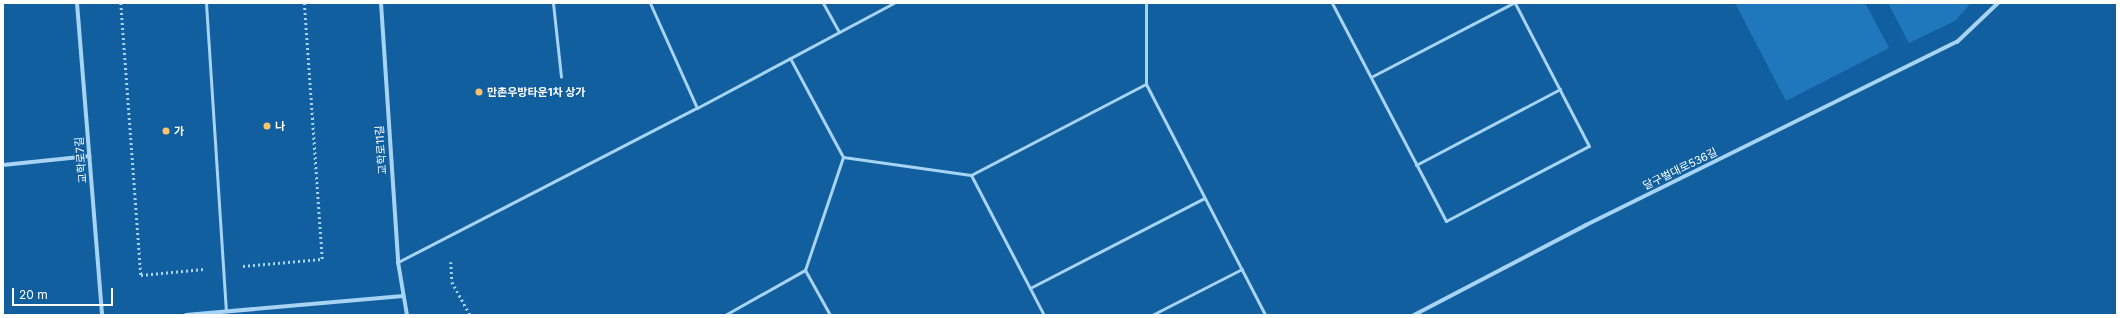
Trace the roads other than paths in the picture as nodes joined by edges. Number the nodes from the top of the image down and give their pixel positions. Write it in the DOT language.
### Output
graph roads {
  1 [pos="78,3"];
  2 [pos="206,3"];
  3 [pos="381,3"];
  4 [pos="553,3"];
  5 [pos="650,3"];
  6 [pos="823,3"];
  7 [pos="894,3"];
  8 [pos="1146,3"];
  9 [pos="1332,3"];
  10 [pos="1514,3"];
  11 [pos="1998,3"];
  12 [pos="839,32"];
  13 [pos="790,58"];
  14 [pos="561,77"];
  15 [pos="1371,78"];
  16 [pos="1146,84"];
  17 [pos="1560,89"];
  18 [pos="697,108"];
  19 [pos="90,156"];
  20 [pos="843,157"];
  21 [pos="3,165"];
  22 [pos="1416,165"];
  23 [pos="971,175"];
  24 [pos="1204,198"];
  25 [pos="398,262"];
  26 [pos="1242,269"];
  27 [pos="805,270"];
  28 [pos="1030,288"];
  29 [pos="403,296"];
  30 [pos="226,311"];
  31 [pos="102,315"];
  32 [pos="186,315"];
  33 [pos="407,315"];
  34 [pos="724,315"];
  35 [pos="830,315"];
  36 [pos="1044,315"];
  37 [pos="1152,315"];
  38 [pos="1265,315"];
  39 [pos="1414,315"];
  1 -- 19 [label="street, 교학로7길"];
  2 -- 30 [label="lane"];
  3 -- 25 [label="street, 교학로11길"];
  4 -- 14 [label="lane"];
  5 -- 18 [label="lane"];
  6 -- 12 [label="lane"];
  7 -- 12 [label="lane"];
  8 -- 16 [label="lane"];
  9 -- 15 [label="lane"];
  10 -- 15 [label="lane"];
  10 -- 17 [label="lane"];
  11 -- 39 [label="street, 달구벌대로536길"];
  12 -- 13 [label="lane"];
  13 -- 18 [label="lane"];
  13 -- 20 [label="lane"];
  15 -- 22 [label="lane"];
  16 -- 23 [label="lane"];
  16 -- 24 [label="lane"];
  17 -- 22 [label="lane"];
  17 -- 22 [label="lane"];
  18 -- 25 [label="lane"];
  19 -- 21 [label="street"];
  19 -- 31 [label="street, 교학로7길"];
  20 -- 23 [label="lane"];
  20 -- 27 [label="lane"];
  23 -- 28 [label="lane"];
  24 -- 26 [label="lane"];
  24 -- 28 [label="lane"];
  25 -- 29 [label="street, 교학로11길"];
  26 -- 37 [label="lane"];
  26 -- 38 [label="lane"];
  27 -- 34 [label="lane"];
  27 -- 35 [label="lane"];
  28 -- 36 [label="lane"];
  29 -- 30 [label="street"];
  29 -- 33 [label="street, 교학로11길"];
  30 -- 32 [label="street"];
}
